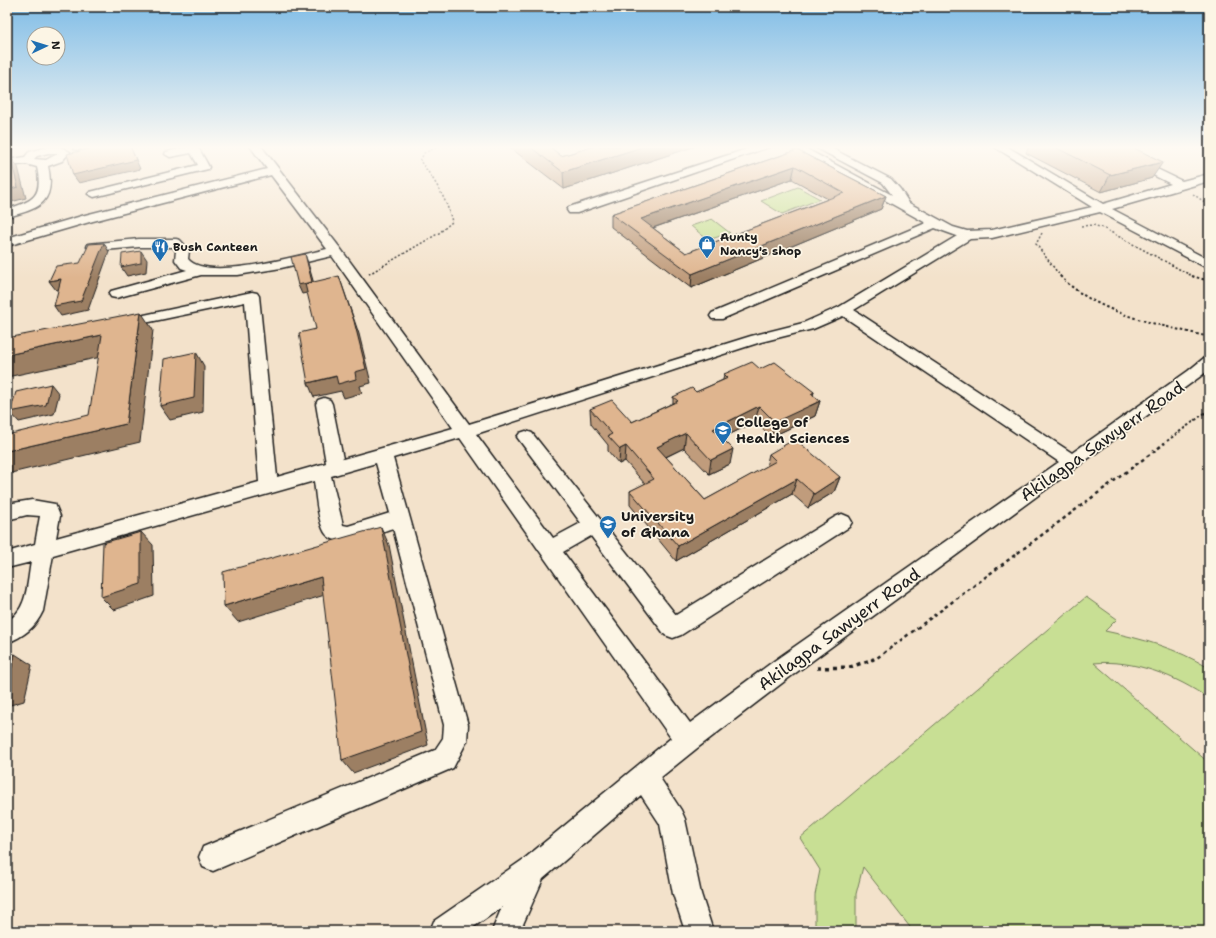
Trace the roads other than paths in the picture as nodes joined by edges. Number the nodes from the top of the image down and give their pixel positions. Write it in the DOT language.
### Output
graph roads {
  1 [pos="44,190"];
  2 [pos="111,190"];
  3 [pos="203,190"];
  4 [pos="288,190"];
  5 [pos="634,190"];
  6 [pos="873,190"];
  7 [pos="894,190"];
  8 [pos="1071,190"];
  9 [pos="1165,190"];
  10 [pos="94,194"];
  11 [pos="903,206"];
  12 [pos="1102,208"];
  13 [pos="573,210"];
  14 [pos="7,213"];
  15 [pos="936,223"];
  16 [pos="967,235"];
  17 [pos="7,242"];
  18 [pos="93,247"];
  19 [pos="335,251"];
  20 [pos="1207,264"];
  21 [pos="202,270"];
  22 [pos="116,294"];
  23 [pos="844,310"];
  24 [pos="716,316"];
  25 [pos="106,327"];
  26 [pos="1209,362"];
  27 [pos="324,404"];
  28 [pos="465,431"];
  29 [pos="526,437"];
  30 [pos="383,454"];
  31 [pos="1073,462"];
  32 [pos="329,470"];
  33 [pos="270,487"];
  34 [pos="7,512"];
  35 [pos="400,518"];
  36 [pos="842,522"];
  37 [pos="594,525"];
  38 [pos="551,549"];
  39 [pos="42,551"];
  40 [pos="7,560"];
  41 [pos="7,633"];
  42 [pos="687,740"];
  43 [pos="644,776"];
  44 [pos="213,857"];
  45 [pos="533,869"];
  46 [pos="444,931"];
  47 [pos="506,931"];
  48 [pos="699,931"];
  1 -- 14 [label="street"];
  2 -- 10 [label="street"];
  3 -- 17 [label="street"];
  4 -- 19 [label="street"];
  5 -- 13 [label="street"];
  6 -- 11 [label="street"];
  7 -- 11 [label="street"];
  8 -- 12 [label="street"];
  9 -- 12 [label="street"];
  11 -- 15 [label="street"];
  12 -- 16 [label="street"];
  12 -- 20 [label="street"];
  15 -- 16 [label="street"];
  15 -- 24 [label="street"];
  16 -- 23 [label="street"];
  18 -- 21 [label="street"];
  19 -- 21 [label="street"];
  19 -- 28 [label="street"];
  21 -- 22 [label="street"];
  23 -- 28 [label="street"];
  23 -- 31 [label="street"];
  25 -- 33 [label="street"];
  26 -- 31 [label="street, Akilagpa Sawyerr Road"];
  27 -- 32 [label="street"];
  28 -- 30 [label="street"];
  28 -- 38 [label="street"];
  29 -- 37 [label="street"];
  30 -- 32 [label="street"];
  30 -- 35 [label="street"];
  31 -- 42 [label="street, Akilagpa Sawyerr Road"];
  32 -- 33 [label="street"];
  32 -- 35 [label="street"];
  33 -- 39 [label="street"];
  34 -- 39 [label="street"];
  35 -- 44 [label="street"];
  36 -- 37 [label="street"];
  37 -- 38 [label="street"];
  38 -- 42 [label="street"];
  39 -- 40 [label="street"];
  39 -- 41 [label="street"];
  42 -- 43 [label="street, Akilagpa Sawyerr Road"];
  43 -- 45 [label="street, Akilagpa Sawyerr Road"];
  43 -- 48 [label="street"];
  45 -- 46 [label="street"];
  45 -- 47 [label="street, Akilagpa Sawyerr Road"];
}
